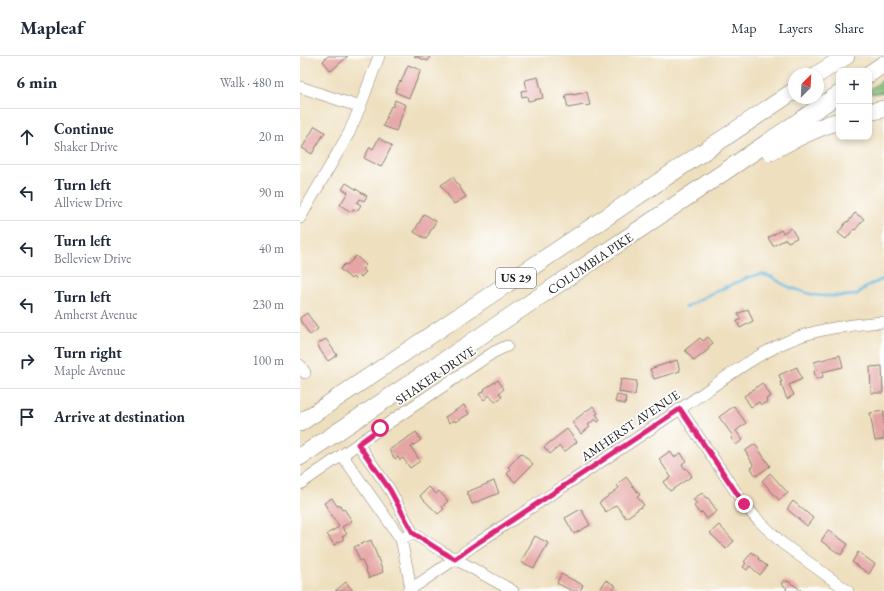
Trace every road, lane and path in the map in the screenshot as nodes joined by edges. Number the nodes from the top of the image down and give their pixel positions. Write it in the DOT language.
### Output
graph roads {
  1 [pos="379,56"];
  2 [pos="828,56"];
  3 [pos="846,56"];
  4 [pos="884,64"];
  5 [pos="813,68"];
  6 [pos="824,70"];
  7 [pos="872,72"];
  8 [pos="300,87"];
  9 [pos="788,89"];
  10 [pos="788,95"];
  11 [pos="836,96"];
  12 [pos="360,108"];
  13 [pos="884,109"];
  14 [pos="872,111"];
  15 [pos="836,122"];
  16 [pos="733,133"];
  17 [pos="300,218"];
  18 [pos="616,246"];
  19 [pos="884,322"];
  20 [pos="507,346"];
  21 [pos="680,409"];
  22 [pos="300,423"];
  23 [pos="358,444"];
  24 [pos="342,455"];
  25 [pos="300,457"];
  26 [pos="300,484"];
  27 [pos="413,533"];
  28 [pos="401,539"];
  29 [pos="455,559"];
  30 [pos="410,590"];
  31 [pos="513,591"];
  32 [pos="848,591"];
  1 -- 12 [label="street"];
  2 -- 5 [label="highway"];
  3 -- 6 [label="highway"];
  4 -- 7 [label="highway"];
  8 -- 12 [label="street"];
  9 -- 16 [label="highway"];
  10 -- 16 [label="highway, US 29"];
  11 -- 18 [label="highway, COLUMBIA PIKE / US 29"];
  12 -- 17 [label="street"];
  13 -- 14 [label="highway"];
  15 -- 18 [label="highway"];
  16 -- 22 [label="highway, US 29"];
  18 -- 25 [label="highway, COLUMBIA PIKE / US 29"];
  19 -- 21 [label="street, AMHERST AVENUE"];
  20 -- 23 [label="street, SHAKER DRIVE"];
  21 -- 29 [label="street, AMHERST AVENUE"];
  21 -- 32 [label="street"];
  23 -- 24 [label="street, SHAKER DRIVE"];
  23 -- 27 [label="street"];
  24 -- 26 [label="street, SHAKER DRIVE"];
  24 -- 28 [label="street"];
  27 -- 28 [label="street"];
  27 -- 29 [label="street"];
  28 -- 30 [label="street"];
  29 -- 30 [label="street, AMHERST AVENUE"];
  29 -- 31 [label="street"];
}
